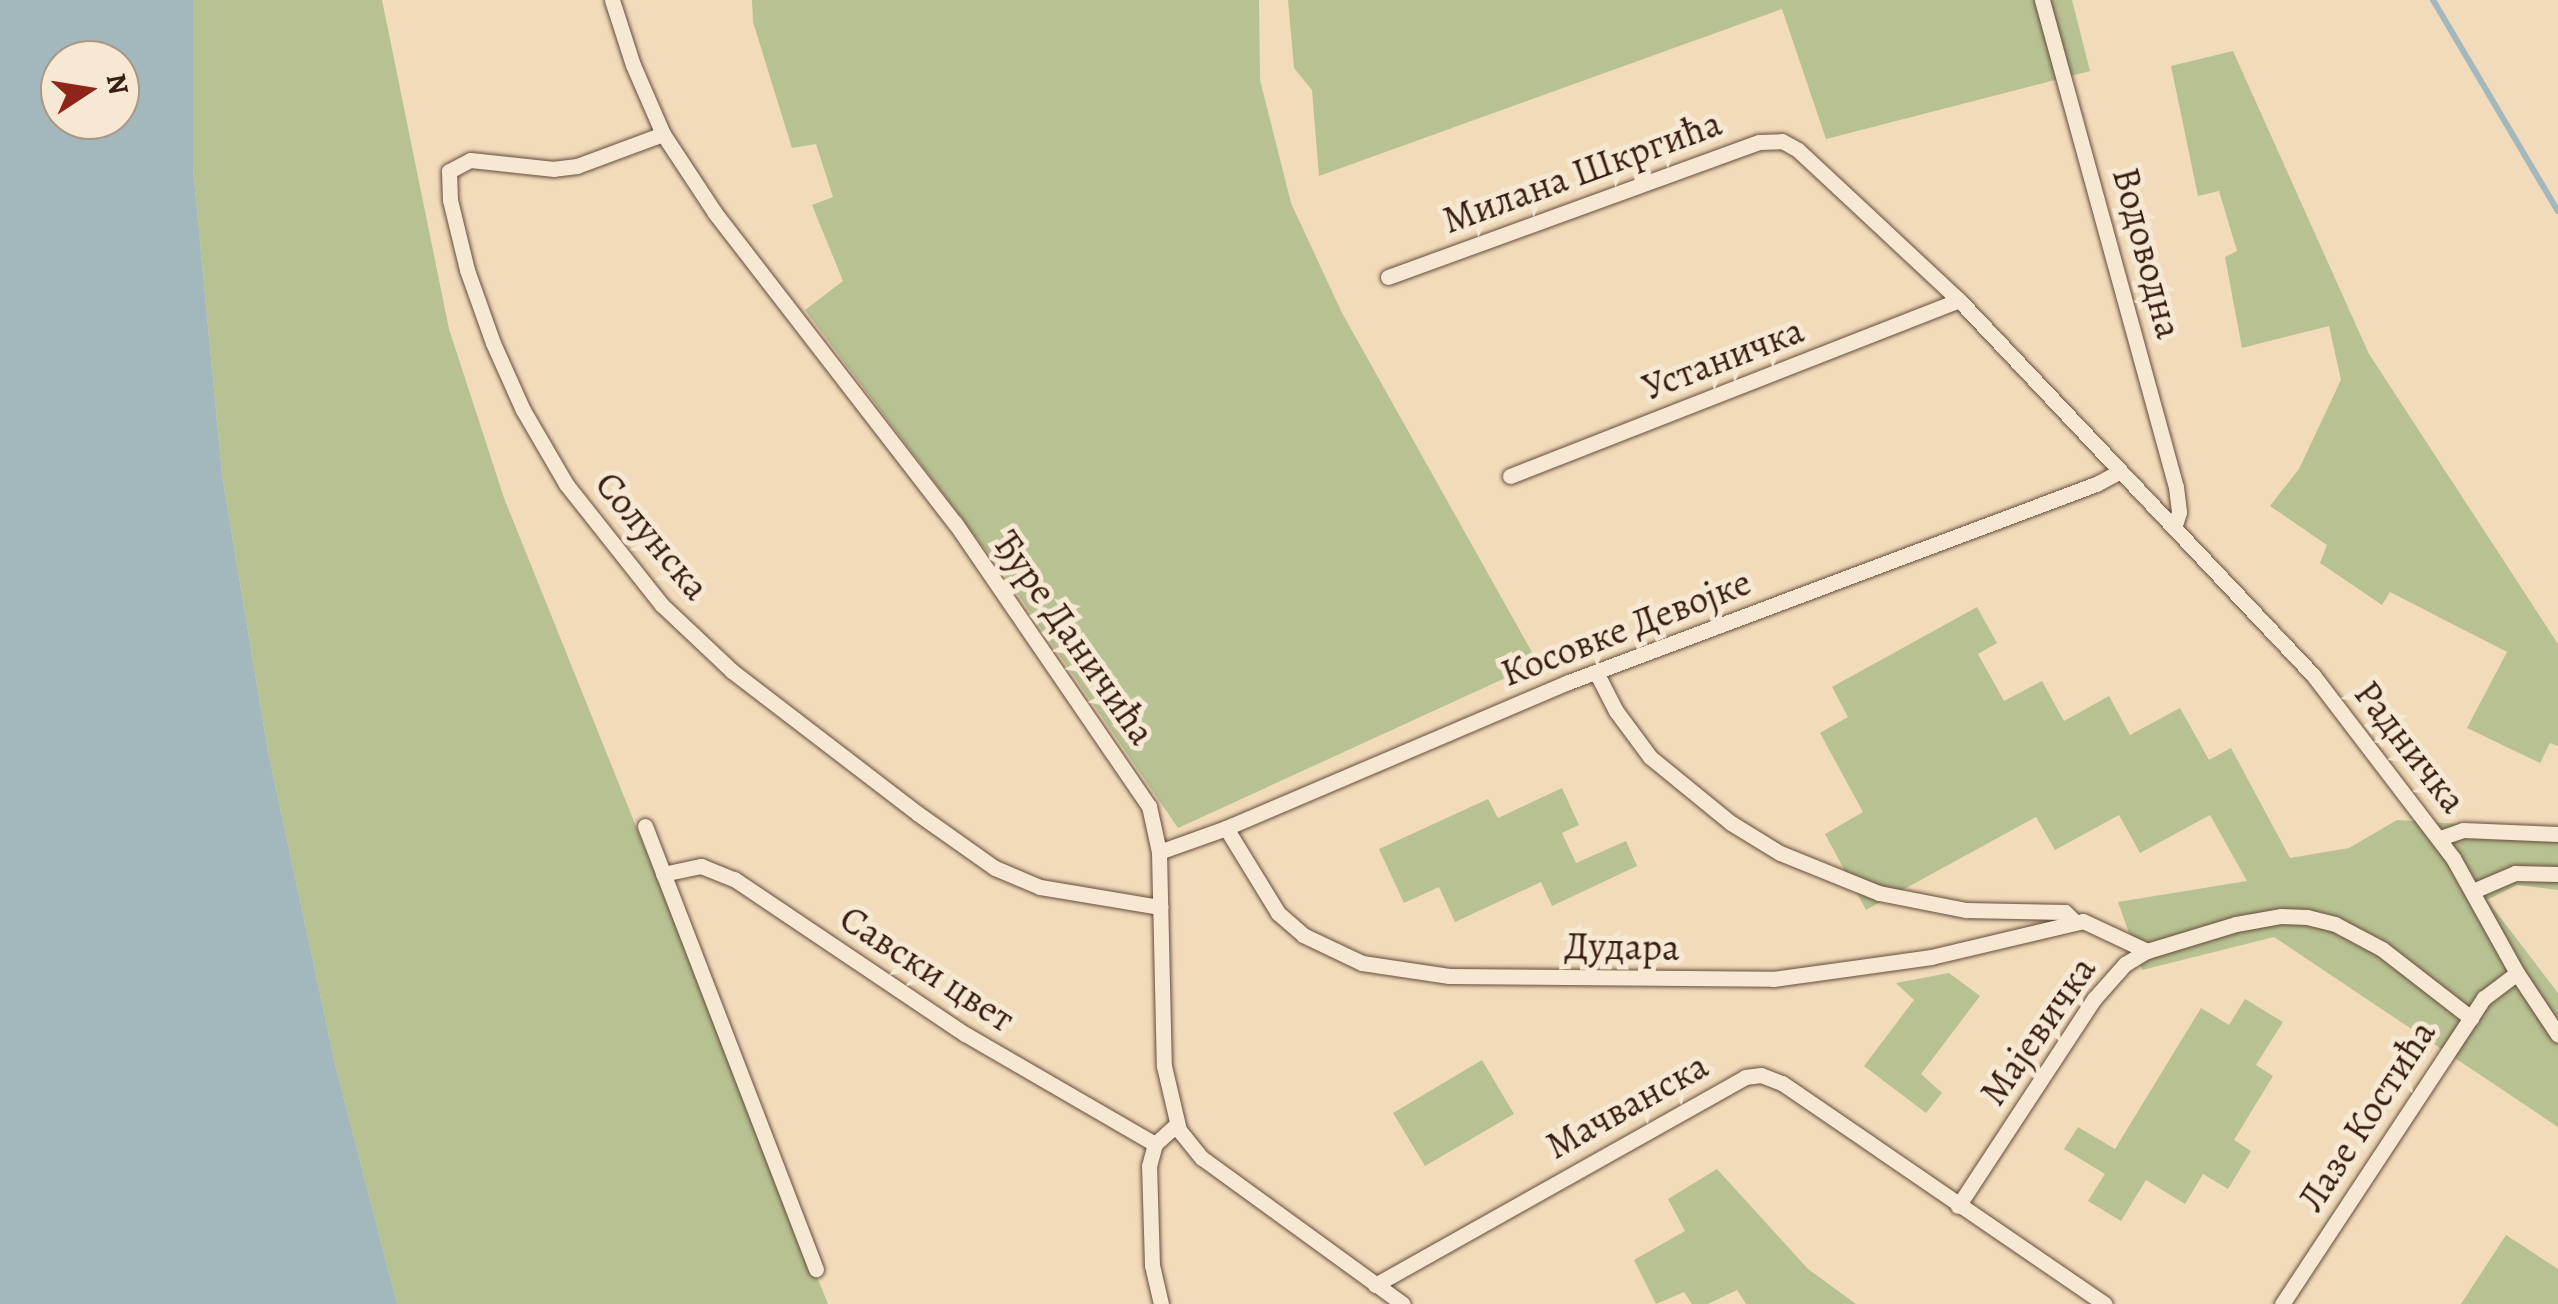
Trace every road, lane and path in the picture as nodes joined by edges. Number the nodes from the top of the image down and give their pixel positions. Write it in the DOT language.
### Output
graph roads {
  1 [pos="612,0"];
  2 [pos="2042,0"];
  3 [pos="662,134"];
  4 [pos="1388,277"];
  5 [pos="1959,300"];
  6 [pos="2120,472"];
  7 [pos="1510,476"];
  8 [pos="2175,526"];
  9 [pos="1596,672"];
  10 [pos="645,826"];
  11 [pos="1226,828"];
  12 [pos="2558,834"];
  13 [pos="2440,838"];
  14 [pos="1159,852"];
  15 [pos="663,874"];
  16 [pos="2558,874"];
  17 [pos="2473,891"];
  18 [pos="1160,907"];
  19 [pos="2074,922"];
  20 [pos="2148,951"];
  21 [pos="2517,973"];
  22 [pos="2471,1018"];
  23 [pos="2558,1035"];
  24 [pos="1176,1124"];
  25 [pos="1155,1144"];
  26 [pos="1958,1206"];
  27 [pos="816,1269"];
  28 [pos="1374,1285"];
  29 [pos="1162,1304"];
  30 [pos="1403,1304"];
  31 [pos="2106,1304"];
  32 [pos="2282,1304"];
  1 -- 3 [label="street, Ђуре Даничића"];
  2 -- 8 [label="street, Водоводна"];
  3 -- 14 [label="street, Ђуре Даничића"];
  3 -- 18 [label="street, Солунска"];
  4 -- 5 [label="street, Милана Шкргића"];
  5 -- 6 [label="street"];
  5 -- 7 [label="street, Устаничка"];
  6 -- 8 [label="street"];
  6 -- 9 [label="street, Косовке Девојке"];
  8 -- 13 [label="street, Радничка"];
  9 -- 11 [label="street, Косовке Девојке"];
  9 -- 19 [label="street"];
  10 -- 15 [label="street"];
  11 -- 14 [label="street, Косовке Девојке"];
  11 -- 19 [label="street, Дудара"];
  12 -- 13 [label="street"];
  13 -- 17 [label="street, Радничка"];
  14 -- 18 [label="street, Ђуре Даничића"];
  15 -- 25 [label="street, Савски цвет"];
  15 -- 27 [label="street"];
  16 -- 17 [label="street"];
  17 -- 21 [label="street, Радничка"];
  18 -- 24 [label="street, Ђуре Даничића"];
  19 -- 20 [label="street"];
  20 -- 22 [label="street, Мајевичка"];
  20 -- 26 [label="street, Мајевичка"];
  21 -- 22 [label="street, Лазе Костића"];
  21 -- 23 [label="street, Радничка"];
  22 -- 32 [label="street, Лазе Костића"];
  24 -- 25 [label="street"];
  24 -- 28 [label="street, Ђуре Даничића"];
  25 -- 29 [label="street"];
  26 -- 28 [label="street, Мачванска"];
  26 -- 31 [label="street, Мачванска"];
  28 -- 30 [label="street, Ђуре Даничића"];
}
